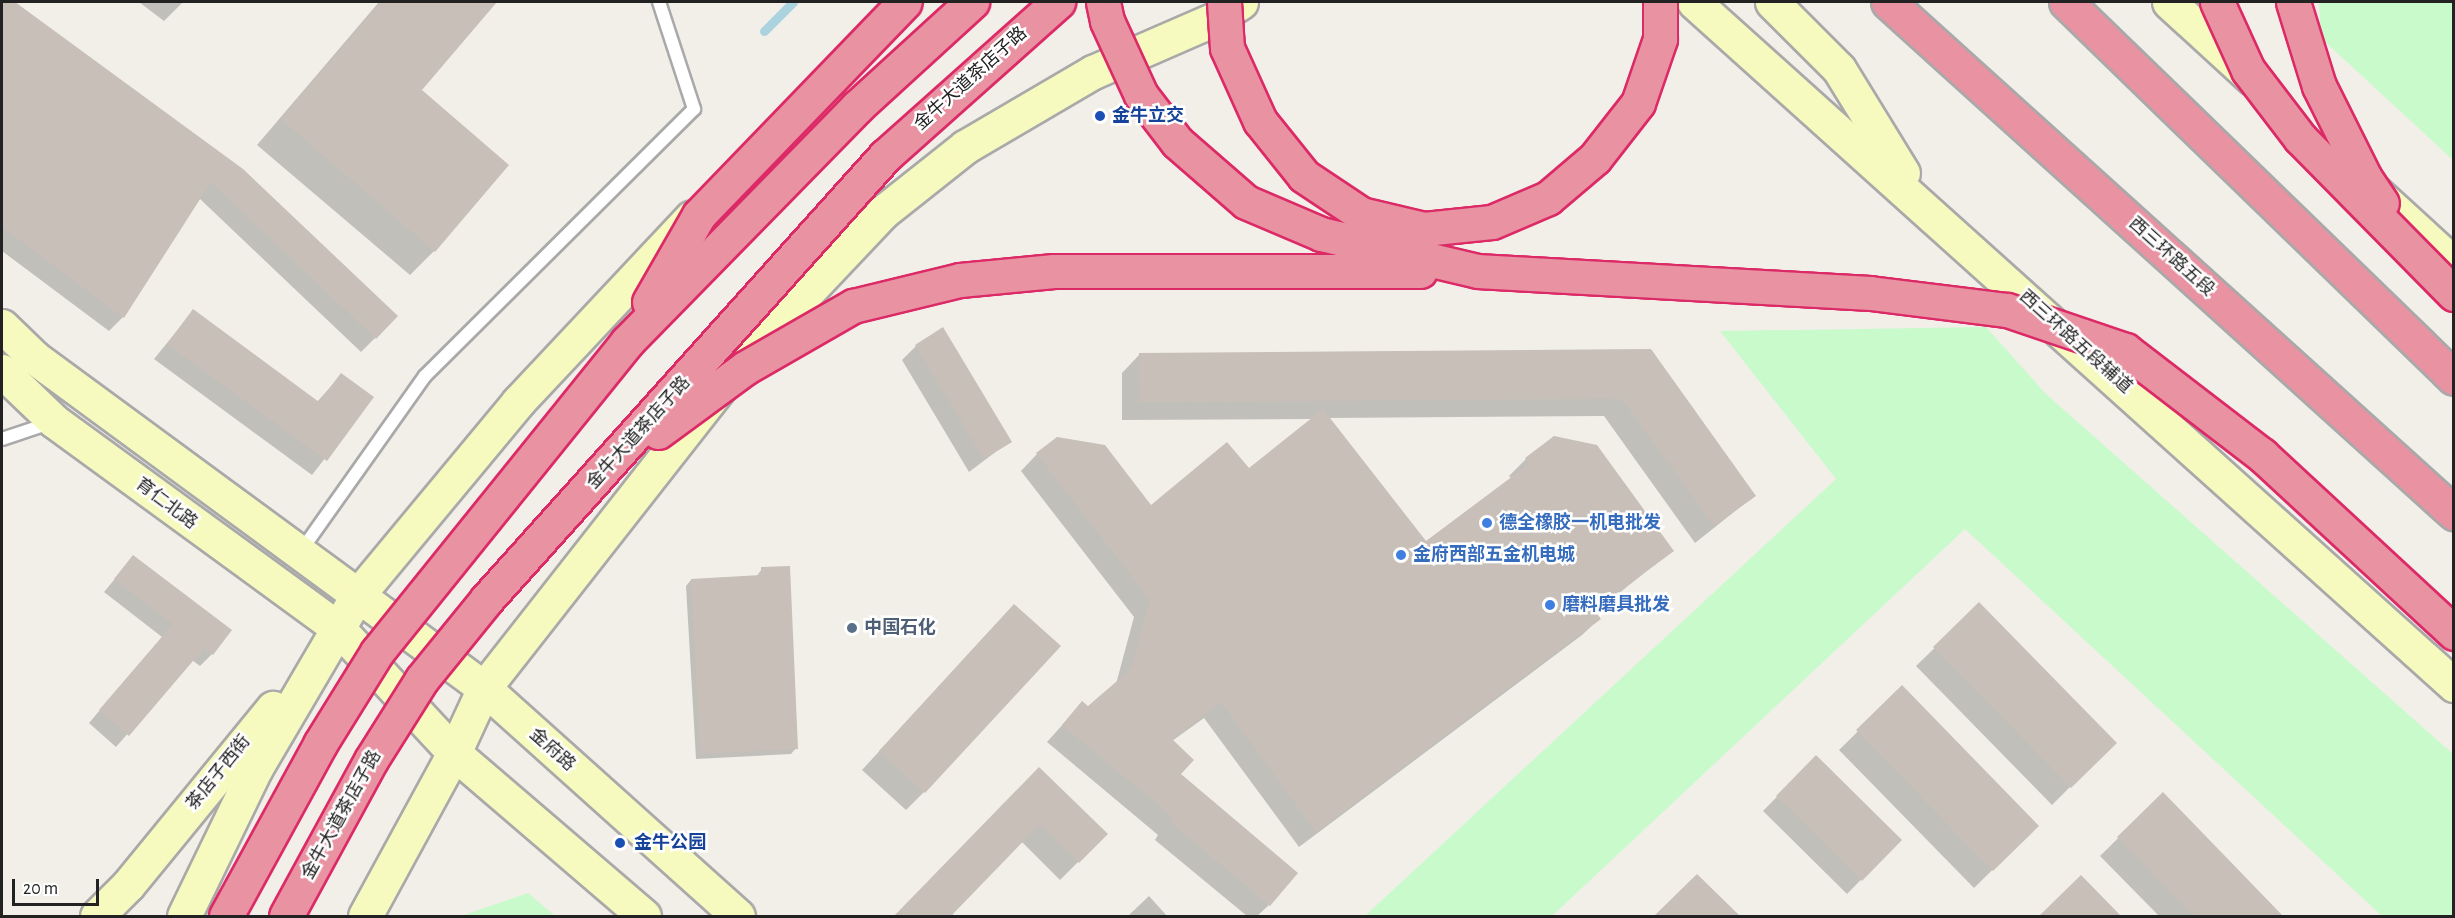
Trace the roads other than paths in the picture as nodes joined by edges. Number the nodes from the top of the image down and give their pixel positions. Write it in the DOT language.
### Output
graph roads {
  1 [pos="659,2"];
  2 [pos="904,2"];
  3 [pos="914,2"];
  4 [pos="972,2"];
  5 [pos="1058,2"];
  6 [pos="1103,2"];
  7 [pos="1224,2"];
  8 [pos="1241,2"];
  9 [pos="1660,2"];
  10 [pos="1694,2"];
  11 [pos="1772,2"];
  12 [pos="1888,2"];
  13 [pos="2066,2"];
  14 [pos="2169,2"];
  15 [pos="2217,2"];
  16 [pos="2293,2"];
  17 [pos="1923,204"];
  18 [pos="2441,268"];
  19 [pos="1477,271"];
  20 [pos="2454,294"];
  21 [pos="2,326"];
  22 [pos="627,342"];
  23 [pos="2,371"];
  24 [pos="2454,378"];
  25 [pos="54,421"];
  26 [pos="2,439"];
  27 [pos="606,470"];
  28 [pos="2454,513"];
  29 [pos="300,552"];
  30 [pos="357,596"];
  31 [pos="338,627"];
  32 [pos="2454,633"];
  33 [pos="2454,684"];
  34 [pos="484,688"];
  35 [pos="454,753"];
  36 [pos="97,916"];
  37 [pos="184,916"];
  38 [pos="226,916"];
  39 [pos="286,916"];
  40 [pos="365,916"];
  41 [pos="644,916"];
  42 [pos="738,916"];
  1 -- 29 [label="lane"];
  2 -- 22 [label="highway, bridge"];
  3 -- 30 [label="main road"];
  4 -- 22 [label="highway, bridge"];
  5 -- 27 [label="highway, 金牛大道茶店子路, bridge"];
  6 -- 19 [label="highway, bridge"];
  7 -- 9 [label="highway, bridge"];
  8 -- 34 [label="main road"];
  10 -- 17 [label="main road, 西三环路五段辅道"];
  11 -- 17 [label="main road"];
  12 -- 28 [label="highway, 西三环路五段"];
  13 -- 24 [label="highway"];
  14 -- 18 [label="main road"];
  15 -- 18 [label="highway, bridge"];
  16 -- 18 [label="highway, bridge"];
  17 -- 33 [label="main road, 西三环路五段辅道"];
  18 -- 20 [label="highway, bridge"];
  19 -- 27 [label="highway, bridge"];
  19 -- 32 [label="highway, bridge"];
  21 -- 29 [label="main road, 金府路"];
  22 -- 38 [label="highway, bridge"];
  23 -- 25 [label="main road, 育仁北路"];
  25 -- 26 [label="lane"];
  25 -- 31 [label="main road, 育仁北路"];
  27 -- 39 [label="highway, 金牛大道茶店子路, bridge"];
  29 -- 30 [label="main road, 金府路"];
  30 -- 31 [label="main road"];
  30 -- 34 [label="main road, 金府路"];
  31 -- 35 [label="main road"];
  31 -- 36 [label="main road, 茶店子西街"];
  31 -- 37 [label="main road"];
  34 -- 35 [label="main road"];
  34 -- 42 [label="main road, 金府路"];
  35 -- 40 [label="main road"];
  35 -- 41 [label="main road"];
}
